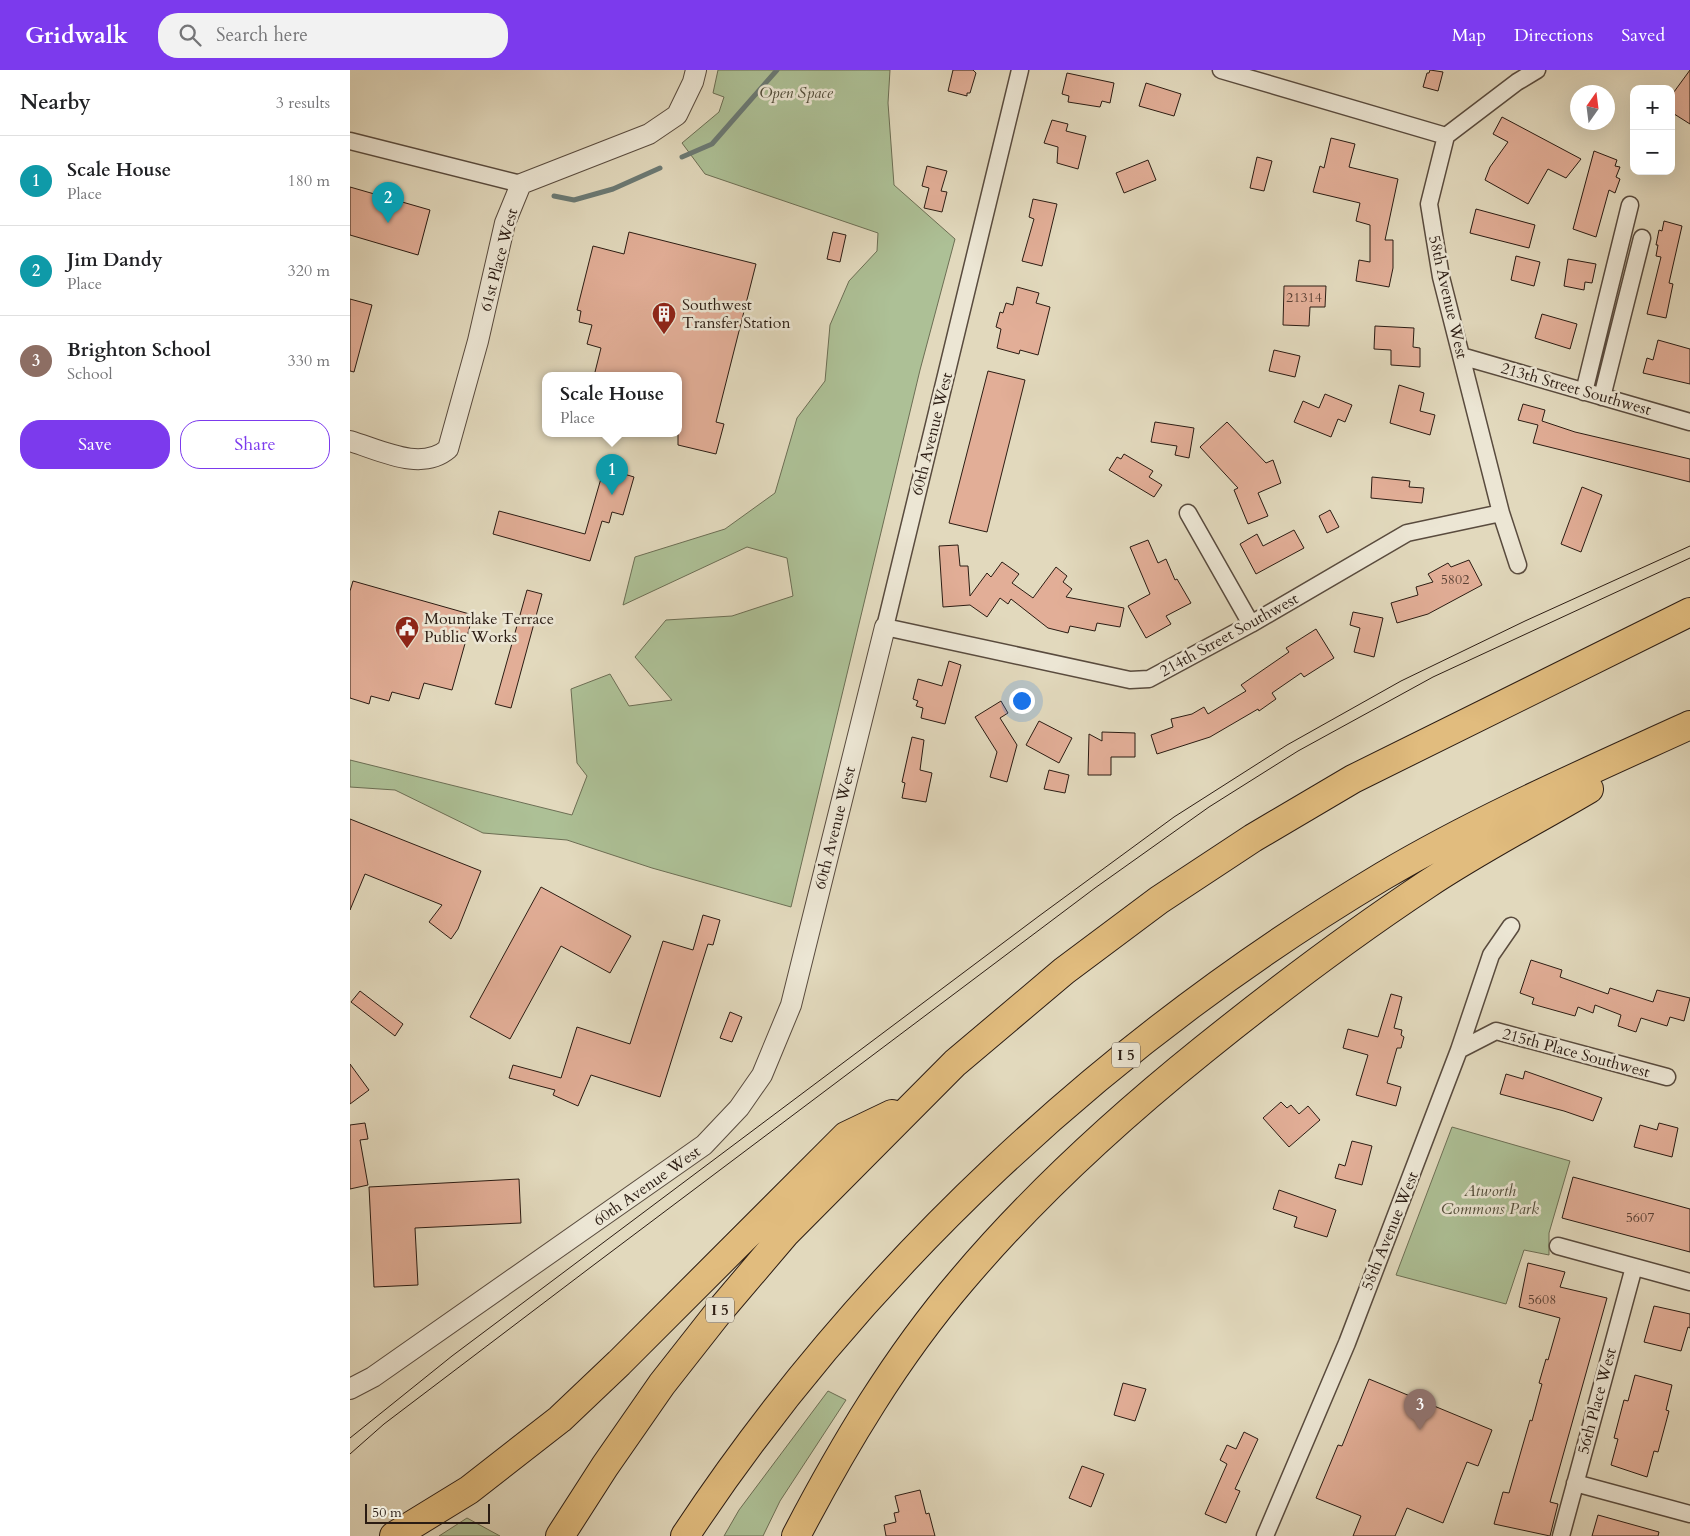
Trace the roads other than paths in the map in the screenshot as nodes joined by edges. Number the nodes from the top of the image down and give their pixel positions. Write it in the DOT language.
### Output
graph roads {
  1 [pos="696,70"];
  2 [pos="1020,70"];
  3 [pos="1221,70"];
  4 [pos="1538,70"];
  5 [pos="1446,136"];
  6 [pos="350,141"];
  7 [pos="522,184"];
  8 [pos="1630,205"];
  9 [pos="1642,238"];
  10 [pos="1461,356"];
  11 [pos="1584,392"];
  12 [pos="1602,397"];
  13 [pos="1690,422"];
  14 [pos="350,441"];
  15 [pos="1188,513"];
  16 [pos="1501,513"];
  17 [pos="1518,565"];
  18 [pos="1690,612"];
  19 [pos="1251,624"];
  20 [pos="885,627"];
  21 [pos="1690,725"];
  22 [pos="1690,729"];
  23 [pos="1511,926"];
  24 [pos="1459,1050"];
  25 [pos="1667,1077"];
  26 [pos="909,1106"];
  27 [pos="1558,1246"];
  28 [pos="1634,1267"];
  29 [pos="1690,1282"];
  30 [pos="350,1389"];
  31 [pos="1575,1483"];
  32 [pos="1690,1514"];
  33 [pos="394,1536"];
  34 [pos="560,1536"];
  35 [pos="685,1536"];
  36 [pos="796,1536"];
  37 [pos="1265,1536"];
  38 [pos="1561,1536"];
  1 -- 7 [label="street"];
  2 -- 20 [label="street, 60th Avenue West"];
  3 -- 5 [label="street"];
  4 -- 5 [label="street"];
  5 -- 10 [label="street, 58th Avenue West"];
  6 -- 7 [label="street"];
  7 -- 14 [label="street, 61st Place West"];
  8 -- 11 [label="street"];
  9 -- 12 [label="street"];
  10 -- 11 [label="street, 213th Street Southwest"];
  10 -- 16 [label="street, 58th Avenue West"];
  11 -- 12 [label="street, 213th Street Southwest"];
  12 -- 13 [label="street, 213th Street Southwest"];
  15 -- 19 [label="street"];
  16 -- 17 [label="street, 58th Avenue West"];
  16 -- 19 [label="street, 214th Street Southwest"];
  18 -- 26 [label="highway, I 5"];
  19 -- 20 [label="street, 214th Street Southwest"];
  20 -- 30 [label="street, 60th Avenue West"];
  21 -- 35 [label="highway, I 5"];
  22 -- 36 [label="highway"];
  23 -- 24 [label="street, 58th Avenue West"];
  24 -- 25 [label="street, 215th Place Southwest"];
  24 -- 37 [label="street, 58th Avenue West"];
  26 -- 33 [label="highway"];
  26 -- 34 [label="highway, I 5"];
  27 -- 28 [label="street"];
  28 -- 29 [label="street"];
  28 -- 31 [label="street, 56th Place West"];
  31 -- 32 [label="street"];
  31 -- 38 [label="street, 56th Place West"];
}
